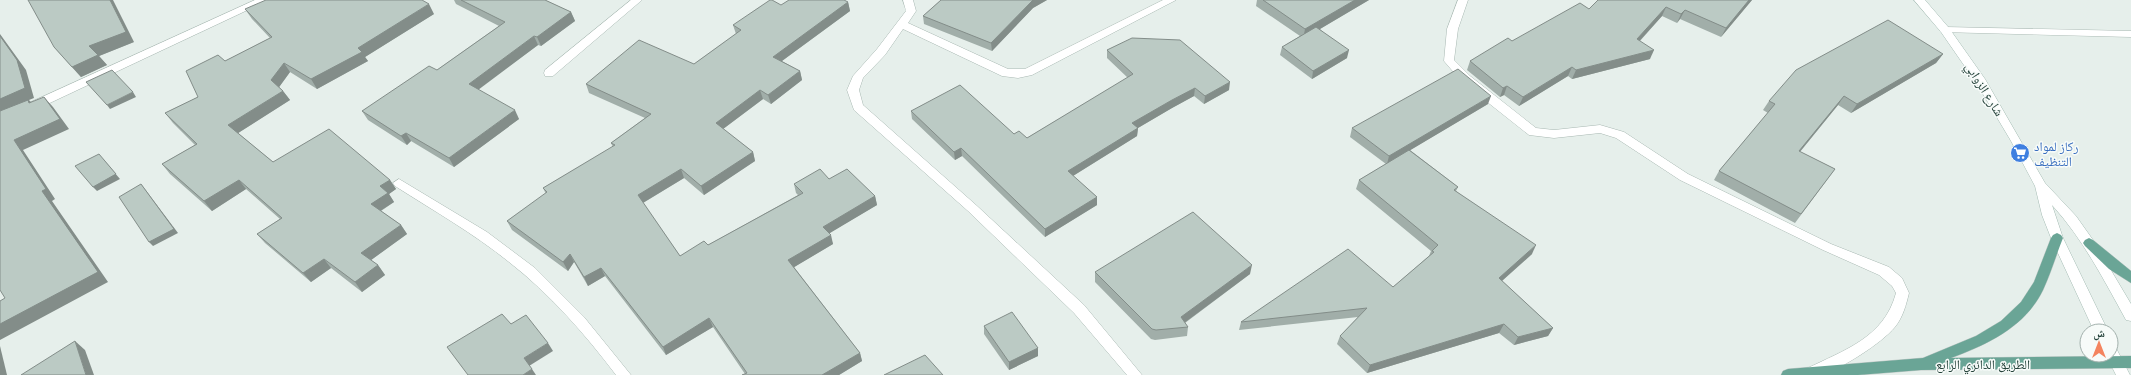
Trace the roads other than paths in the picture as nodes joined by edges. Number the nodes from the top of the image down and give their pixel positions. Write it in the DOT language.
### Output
graph roads {
  1 [pos="264,0"];
  2 [pos="637,0"];
  3 [pos="908,0"];
  4 [pos="1171,0"];
  5 [pos="1463,0"];
  6 [pos="1919,0"];
  7 [pos="903,25"];
  8 [pos="1945,30"];
  9 [pos="2131,34"];
  10 [pos="549,73"];
  11 [pos="20,111"];
  12 [pos="399,184"];
  13 [pos="2040,186"];
  14 [pos="2056,238"];
  15 [pos="2089,243"];
  16 [pos="2131,278"];
  17 [pos="2131,316"];
  18 [pos="2097,323"];
  19 [pos="2079,358"];
  20 [pos="2119,358"];
  21 [pos="2131,362"];
  22 [pos="2117,363"];
  23 [pos="1922,364"];
  24 [pos="1811,373"];
  25 [pos="624,375"];
  26 [pos="1135,375"];
  27 [pos="1788,375"];
  28 [pos="2123,375"];
  1 -- 11 [label="street"];
  2 -- 10 [label="street"];
  3 -- 7 [label="street"];
  4 -- 7 [label="street"];
  5 -- 24 [label="street"];
  6 -- 8 [label="street, شارع الزوابي"];
  7 -- 26 [label="street"];
  8 -- 9 [label="street"];
  8 -- 13 [label="street, شارع الزوابي"];
  12 -- 25 [label="street"];
  13 -- 14 [label="street"];
  13 -- 15 [label="street"];
  14 -- 18 [label="street"];
  14 -- 23 [label="main road"];
  15 -- 16 [label="main road"];
  15 -- 17 [label="street"];
  19 -- 23 [label="main road, الطريق الدائري الرابع"];
  20 -- 21 [label="main road, الطريق الدائري الرابع"];
  22 -- 28 [label="street"];
  23 -- 24 [label="main road, الطريق الدائري الرابع"];
  24 -- 27 [label="main road, الطريق الدائري الرابع"];
}
